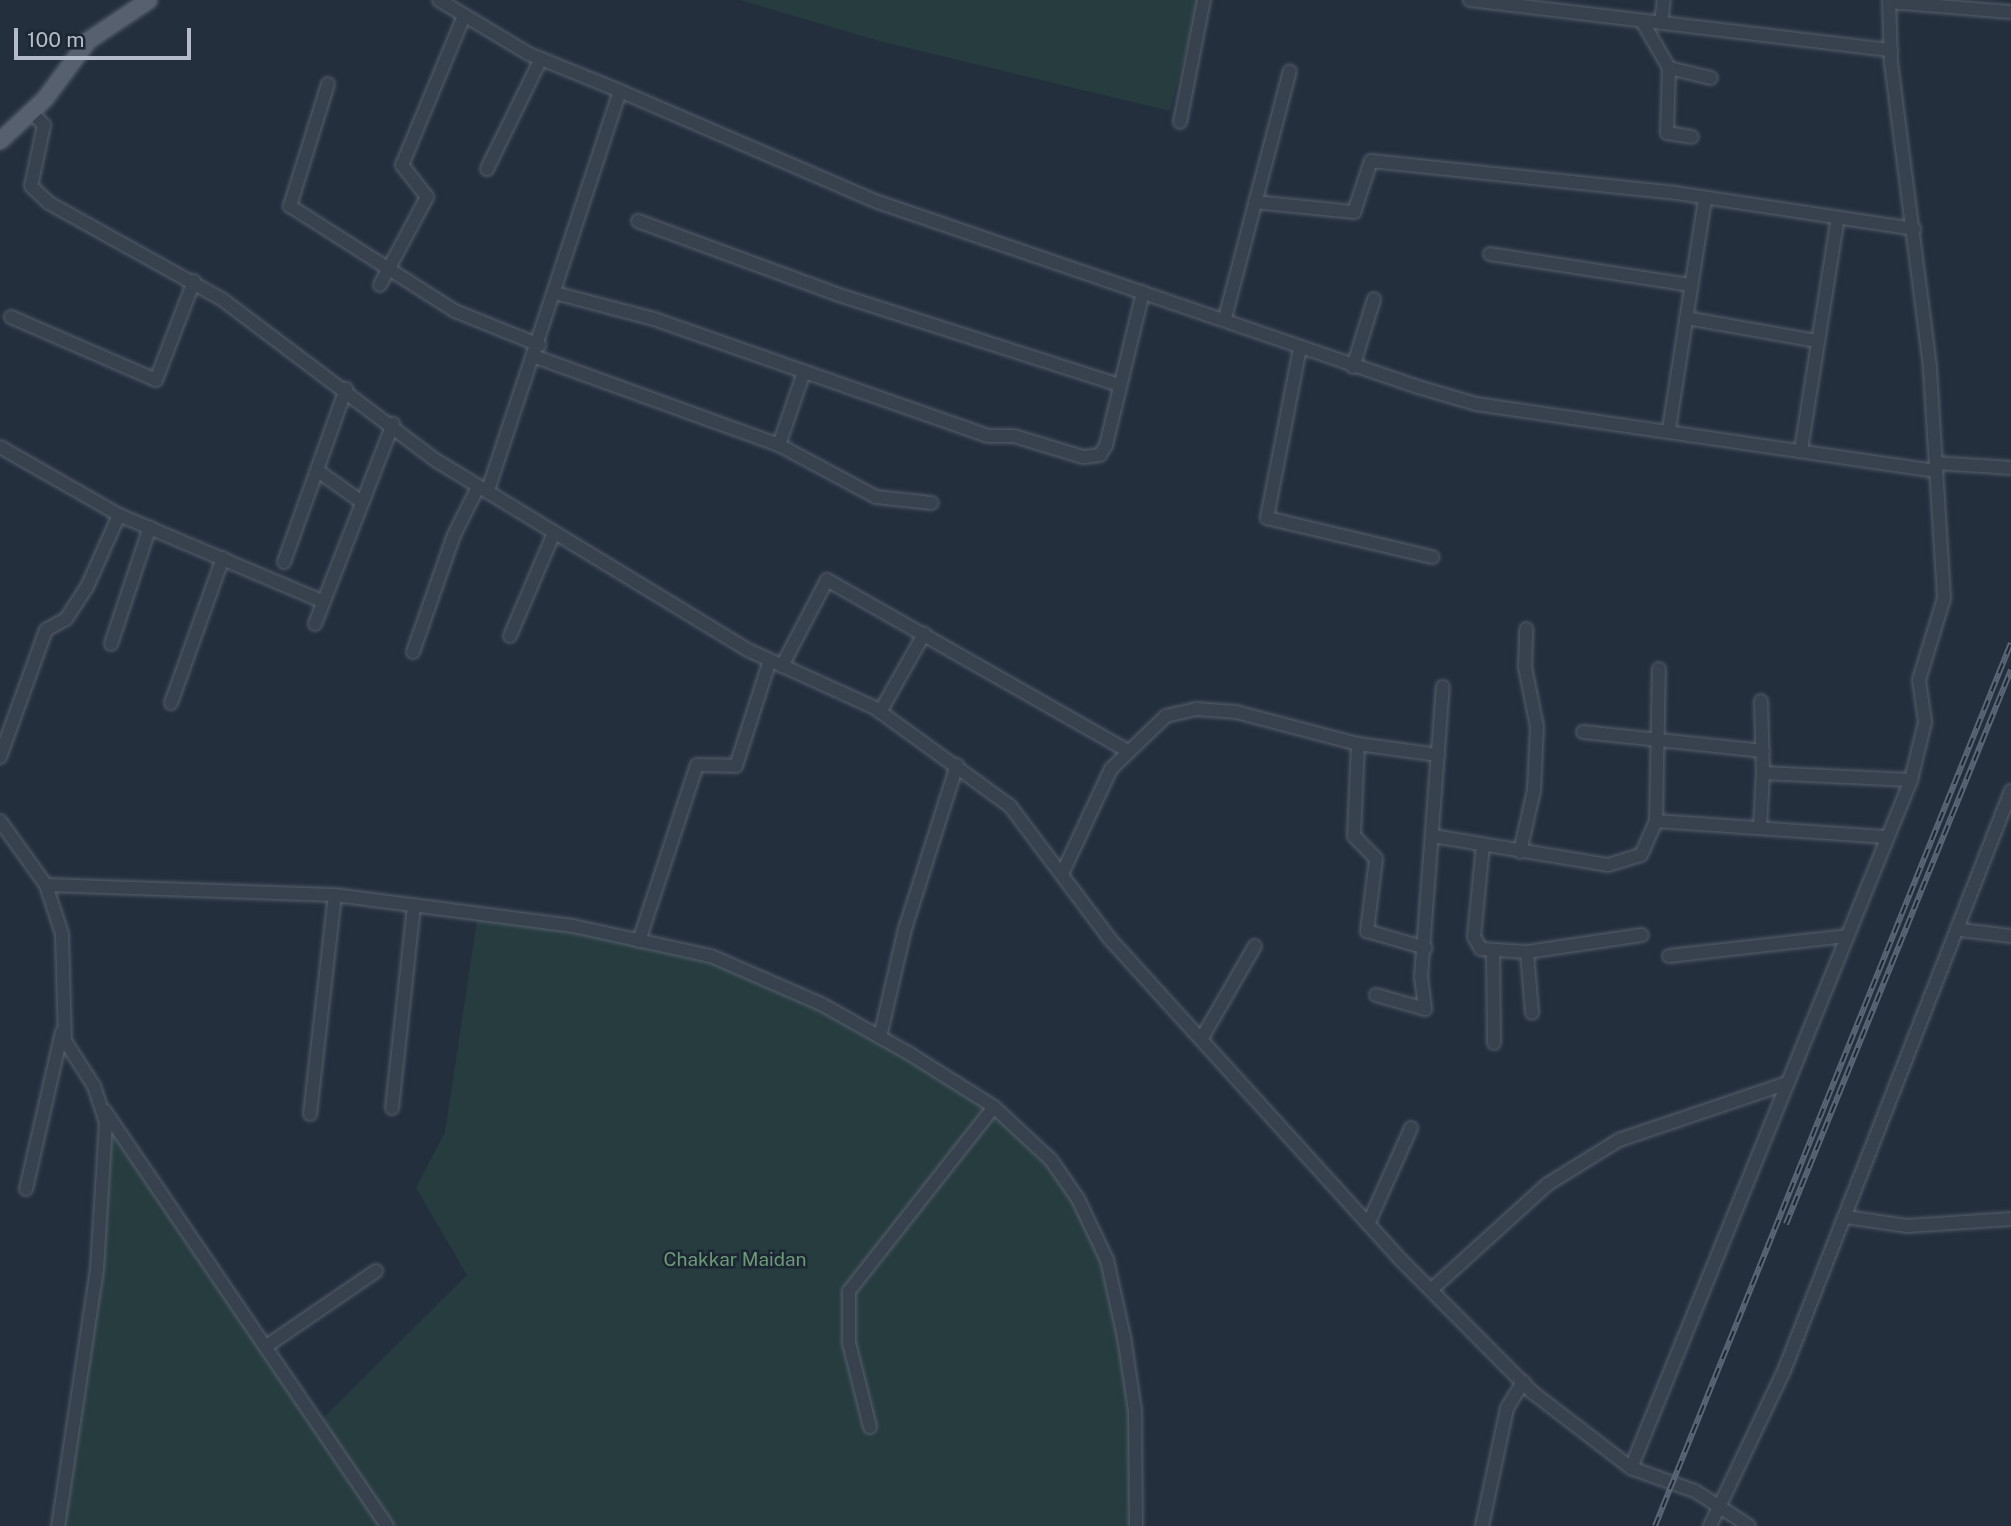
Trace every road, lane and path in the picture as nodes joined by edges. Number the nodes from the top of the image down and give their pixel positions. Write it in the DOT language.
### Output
graph roads {
  1 [pos="149,0"];
  2 [pos="439,0"];
  3 [pos="1204,0"];
  4 [pos="1470,0"];
  5 [pos="1664,0"];
  6 [pos="1889,1"];
  7 [pos="2006,8"];
  8 [pos="464,16"];
  9 [pos="1642,21"];
  10 [pos="1661,23"];
  11 [pos="1891,50"];
  12 [pos="541,59"];
  13 [pos="1669,68"];
  14 [pos="1290,71"];
  15 [pos="1711,78"];
  16 [pos="328,84"];
  17 [pos="620,91"];
  18 [pos="32,113"];
  19 [pos="1180,122"];
  20 [pos="1692,136"];
  21 [pos="0,141"];
  22 [pos="487,169"];
  23 [pos="1705,198"];
  24 [pos="1255,202"];
  25 [pos="638,221"];
  26 [pos="1837,222"];
  27 [pos="1914,229"];
  28 [pos="1490,254"];
  29 [pos="391,272"];
  30 [pos="194,281"];
  31 [pos="380,285"];
  32 [pos="1690,285"];
  33 [pos="1143,292"];
  34 [pos="555,293"];
  35 [pos="1374,299"];
  36 [pos="11,317"];
  37 [pos="1225,317"];
  38 [pos="1686,318"];
  39 [pos="1817,341"];
  40 [pos="1300,348"];
  41 [pos="538,351"];
  42 [pos="1353,367"];
  43 [pos="804,372"];
  44 [pos="1120,385"];
  45 [pos="346,389"];
  46 [pos="393,424"];
  47 [pos="1669,429"];
  48 [pos="779,445"];
  49 [pos="0,447"];
  50 [pos="1801,450"];
  51 [pos="1936,467"];
  52 [pos="2011,468"];
  53 [pos="318,471"];
  54 [pos="483,490"];
  55 [pos="360,501"];
  56 [pos="932,503"];
  57 [pos="119,515"];
  58 [pos="150,527"];
  59 [pos="554,533"];
  60 [pos="1432,556"];
  61 [pos="223,558"];
  62 [pos="284,562"];
  63 [pos="322,601"];
  64 [pos="315,624"];
  65 [pos="1525,629"];
  66 [pos="924,634"];
  67 [pos="510,636"];
  68 [pos="111,644"];
  69 [pos="413,652"];
  70 [pos="770,660"];
  71 [pos="782,666"];
  72 [pos="1659,669"];
  73 [pos="1443,687"];
  74 [pos="1761,701"];
  75 [pos="171,704"];
  76 [pos="880,712"];
  77 [pos="1583,732"];
  78 [pos="1660,740"];
  79 [pos="1358,744"];
  80 [pos="1125,749"];
  81 [pos="1763,751"];
  82 [pos="1438,755"];
  83 [pos="0,757"];
  84 [pos="957,765"];
  85 [pos="1763,773"];
  86 [pos="1911,780"];
  87 [pos="2011,791"];
  88 [pos="0,821"];
  89 [pos="1657,821"];
  90 [pos="1760,827"];
  91 [pos="1433,836"];
  92 [pos="1886,837"];
  93 [pos="1483,845"];
  94 [pos="1520,852"];
  95 [pos="1062,874"];
  96 [pos="46,885"];
  97 [pos="335,895"];
  98 [pos="414,905"];
  99 [pos="1961,930"];
  100 [pos="1642,935"];
  101 [pos="1846,936"];
  102 [pos="2011,936"];
  103 [pos="639,941"];
  104 [pos="1255,946"];
  105 [pos="1426,948"];
  106 [pos="1493,951"];
  107 [pos="1527,953"];
  108 [pos="1669,956"];
  109 [pos="1376,995"];
  110 [pos="1532,1013"];
  111 [pos="63,1028"];
  112 [pos="880,1037"];
  113 [pos="1202,1038"];
  114 [pos="1494,1043"];
  115 [pos="1787,1083"];
  116 [pos="101,1105"];
  117 [pos="994,1107"];
  118 [pos="392,1108"];
  119 [pos="310,1114"];
  120 [pos="1410,1128"];
  121 [pos="26,1189"];
  122 [pos="1846,1217"];
  123 [pos="2011,1219"];
  124 [pos="1369,1222"];
  125 [pos="376,1270"];
  126 [pos="1432,1289"];
  127 [pos="268,1345"];
  128 [pos="1523,1382"];
  129 [pos="870,1427"];
  130 [pos="1631,1468"];
  131 [pos="1722,1506"];
  132 [pos="58,1526"];
  133 [pos="387,1526"];
  134 [pos="1136,1526"];
  135 [pos="1482,1526"];
  136 [pos="1710,1526"];
  137 [pos="1749,1526"];
  1 -- 18 [label="main road"];
  2 -- 8 [label="street"];
  3 -- 19 [label="street"];
  4 -- 9 [label="street"];
  5 -- 10 [label="street"];
  6 -- 7 [label="street"];
  6 -- 11 [label="street"];
  8 -- 12 [label="street"];
  8 -- 29 [label="street"];
  9 -- 10 [label="street"];
  9 -- 13 [label="street"];
  10 -- 11 [label="street"];
  11 -- 27 [label="street"];
  12 -- 17 [label="street"];
  12 -- 22 [label="street"];
  13 -- 15 [label="street"];
  13 -- 20 [label="street"];
  14 -- 24 [label="street"];
  16 -- 29 [label="street"];
  17 -- 33 [label="street"];
  17 -- 34 [label="street"];
  18 -- 21 [label="main road"];
  18 -- 30 [label="street"];
  23 -- 24 [label="street"];
  23 -- 26 [label="street"];
  23 -- 32 [label="street"];
  24 -- 37 [label="street"];
  25 -- 44 [label="street"];
  26 -- 27 [label="street"];
  26 -- 39 [label="street"];
  27 -- 51 [label="street"];
  28 -- 32 [label="street"];
  29 -- 31 [label="street"];
  29 -- 41 [label="street"];
  30 -- 36 [label="street"];
  30 -- 45 [label="street"];
  32 -- 38 [label="street"];
  33 -- 37 [label="street"];
  33 -- 44 [label="street"];
  34 -- 41 [label="street"];
  34 -- 43 [label="street"];
  35 -- 42 [label="street"];
  37 -- 40 [label="street"];
  38 -- 39 [label="street"];
  38 -- 47 [label="street"];
  39 -- 50 [label="street"];
  40 -- 42 [label="street"];
  40 -- 60 [label="street"];
  41 -- 48 [label="street"];
  41 -- 54 [label="street"];
  42 -- 47 [label="street"];
  43 -- 44 [label="street"];
  43 -- 48 [label="street"];
  45 -- 46 [label="street"];
  45 -- 53 [label="street"];
  46 -- 54 [label="street"];
  46 -- 55 [label="street"];
  47 -- 50 [label="street"];
  48 -- 56 [label="street"];
  49 -- 57 [label="street"];
  50 -- 51 [label="street"];
  51 -- 52 [label="street"];
  51 -- 86 [label="street"];
  53 -- 55 [label="street"];
  53 -- 62 [label="street"];
  54 -- 59 [label="street"];
  54 -- 69 [label="street"];
  55 -- 63 [label="street"];
  57 -- 58 [label="street"];
  57 -- 83 [label="street"];
  58 -- 61 [label="street"];
  58 -- 68 [label="street"];
  59 -- 67 [label="street"];
  59 -- 70 [label="street"];
  61 -- 63 [label="street"];
  61 -- 75 [label="street"];
  63 -- 64 [label="street"];
  65 -- 94 [label="street"];
  66 -- 71 [label="street"];
  66 -- 76 [label="street"];
  66 -- 80 [label="street"];
  70 -- 71 [label="street"];
  70 -- 103 [label="street"];
  71 -- 76 [label="street"];
  72 -- 78 [label="street"];
  73 -- 82 [label="street"];
  74 -- 81 [label="street"];
  76 -- 84 [label="street"];
  77 -- 78 [label="street"];
  78 -- 81 [label="street"];
  78 -- 89 [label="street"];
  79 -- 80 [label="street"];
  79 -- 82 [label="street"];
  79 -- 105 [label="street"];
  80 -- 95 [label="street"];
  81 -- 85 [label="street"];
  82 -- 91 [label="street"];
  84 -- 95 [label="street"];
  84 -- 112 [label="street"];
  85 -- 86 [label="street"];
  85 -- 90 [label="street"];
  86 -- 92 [label="street"];
  87 -- 99 [label="street"];
  88 -- 96 [label="street"];
  89 -- 90 [label="street"];
  89 -- 94 [label="street"];
  90 -- 92 [label="street"];
  91 -- 93 [label="street"];
  91 -- 105 [label="street"];
  92 -- 101 [label="street"];
  93 -- 94 [label="street"];
  93 -- 106 [label="street"];
  95 -- 113 [label="street"];
  96 -- 97 [label="street"];
  96 -- 111 [label="street"];
  97 -- 98 [label="street"];
  97 -- 119 [label="street"];
  98 -- 103 [label="street"];
  98 -- 118 [label="street"];
  99 -- 102 [label="street"];
  99 -- 122 [label="street"];
  100 -- 107 [label="street"];
  101 -- 108 [label="street"];
  101 -- 115 [label="street"];
  103 -- 112 [label="street"];
  104 -- 113 [label="street"];
  105 -- 109 [label="street"];
  106 -- 107 [label="street"];
  106 -- 114 [label="street"];
  107 -- 110 [label="street"];
  111 -- 116 [label="street"];
  111 -- 121 [label="street"];
  112 -- 117 [label="street"];
  113 -- 124 [label="street"];
  115 -- 126 [label="street"];
  115 -- 130 [label="street"];
  116 -- 127 [label="street"];
  116 -- 132 [label="street"];
  117 -- 129 [label="street"];
  117 -- 134 [label="street"];
  120 -- 124 [label="street"];
  122 -- 123 [label="street"];
  122 -- 131 [label="street"];
  124 -- 126 [label="street"];
  125 -- 127 [label="street"];
  126 -- 128 [label="street"];
  127 -- 133 [label="street"];
  128 -- 130 [label="street"];
  128 -- 135 [label="street"];
  130 -- 131 [label="street"];
  131 -- 136 [label="street"];
  131 -- 137 [label="street"];
}
